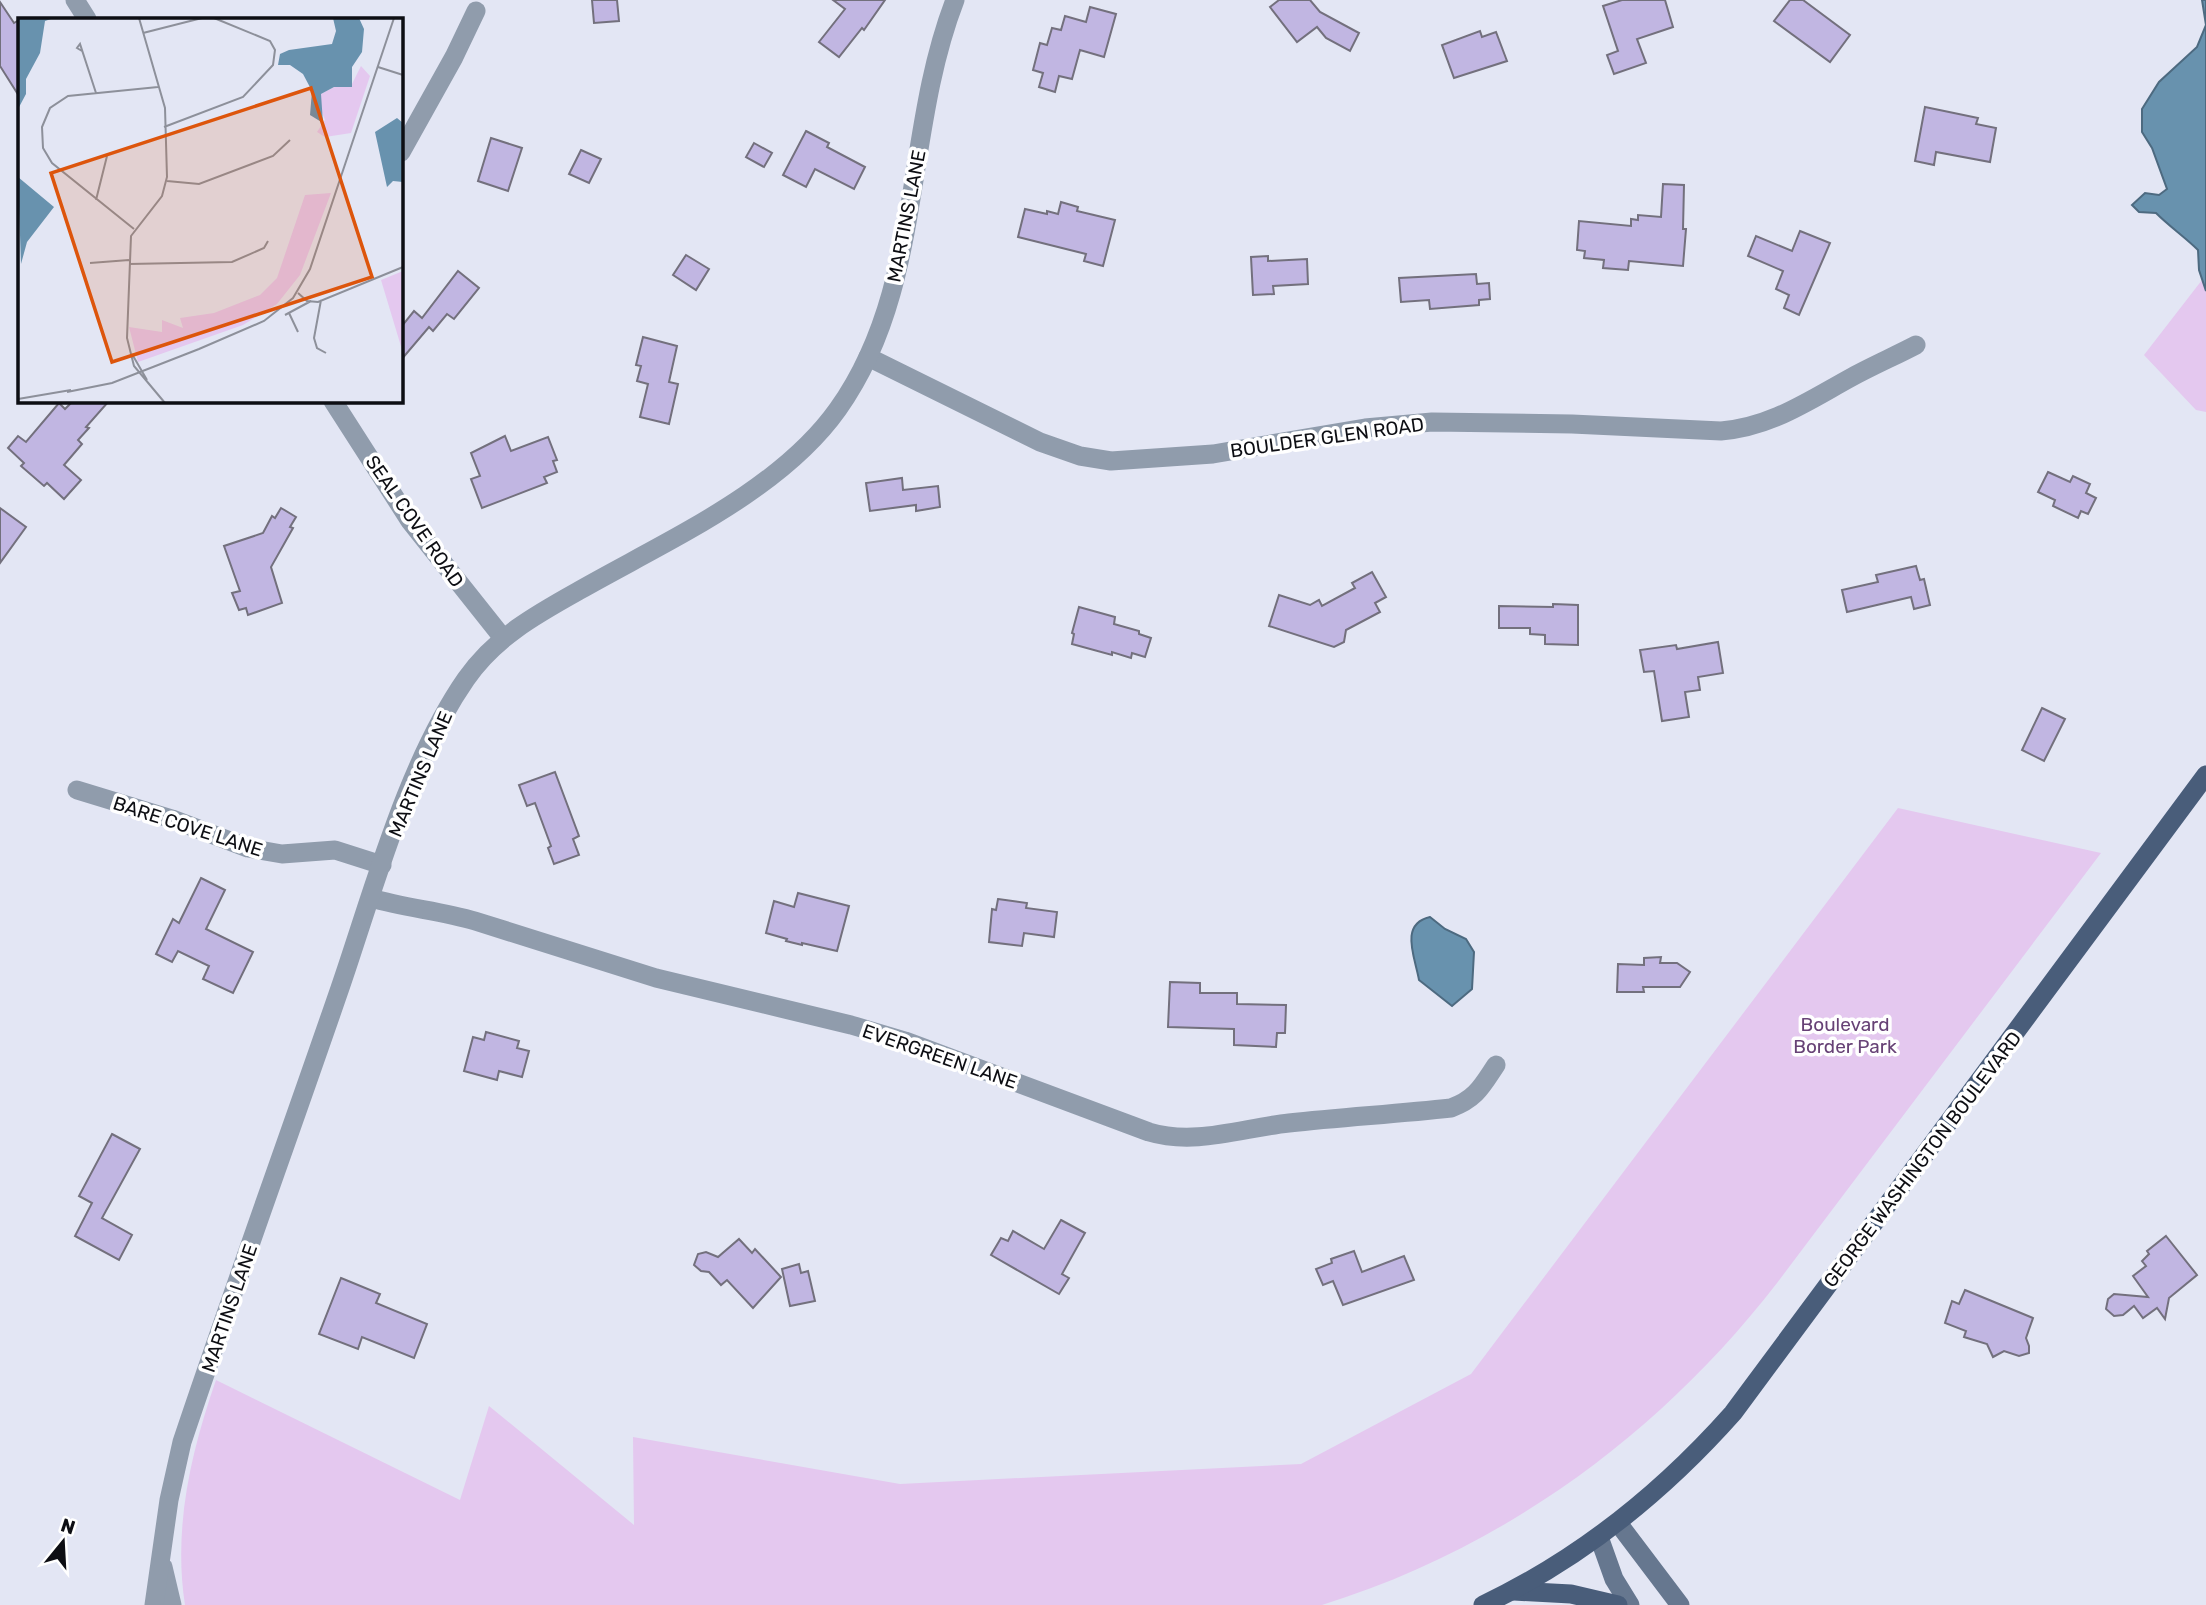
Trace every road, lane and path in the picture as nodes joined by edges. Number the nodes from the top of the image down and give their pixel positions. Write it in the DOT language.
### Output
graph roads {
  1 [pos="75,0"];
  2 [pos="955,0"];
  3 [pos="476,11"];
  4 [pos="86,18"];
  5 [pos="402,150"];
  6 [pos="1916,345"];
  7 [pos="868,357"];
  8 [pos="334,402"];
  9 [pos="503,638"];
  10 [pos="2206,775"];
  11 [pos="76,790"];
  12 [pos="382,864"];
  13 [pos="371,898"];
  14 [pos="1496,1065"];
  15 [pos="1618,1523"];
  16 [pos="1599,1537"];
  17 [pos="162,1562"];
  18 [pos="1514,1591"];
  19 [pos="154,1605"];
  20 [pos="172,1605"];
  21 [pos="1483,1605"];
  22 [pos="1618,1605"];
  23 [pos="1630,1605"];
  24 [pos="1680,1605"];
  1 -- 4 [label="street"];
  2 -- 7 [label="street, MARTINS LANE"];
  3 -- 5 [label="street"];
  6 -- 7 [label="street, BOULDER GLEN ROAD"];
  7 -- 9 [label="street, MARTINS LANE"];
  8 -- 9 [label="street, SEAL COVE ROAD"];
  9 -- 12 [label="street, MARTINS LANE"];
  10 -- 15 [label="main road, GEORGE WASHINGTON BOULEVARD"];
  11 -- 12 [label="street, BARE COVE LANE"];
  12 -- 13 [label="street, MARTINS LANE"];
  13 -- 14 [label="street, EVERGREEN LANE"];
  13 -- 17 [label="street, MARTINS LANE"];
  15 -- 16 [label="main road, GEORGE WASHINGTON BOULEVARD"];
  15 -- 24 [label="main road"];
  16 -- 18 [label="main road, GEORGE WASHINGTON BOULEVARD"];
  16 -- 23 [label="main road"];
  17 -- 19 [label="street, MARTINS LANE"];
  17 -- 20 [label="street, MARTINS LANE"];
  18 -- 21 [label="main road, GEORGE WASHINGTON BOULEVARD"];
  18 -- 22 [label="main road"];
}
